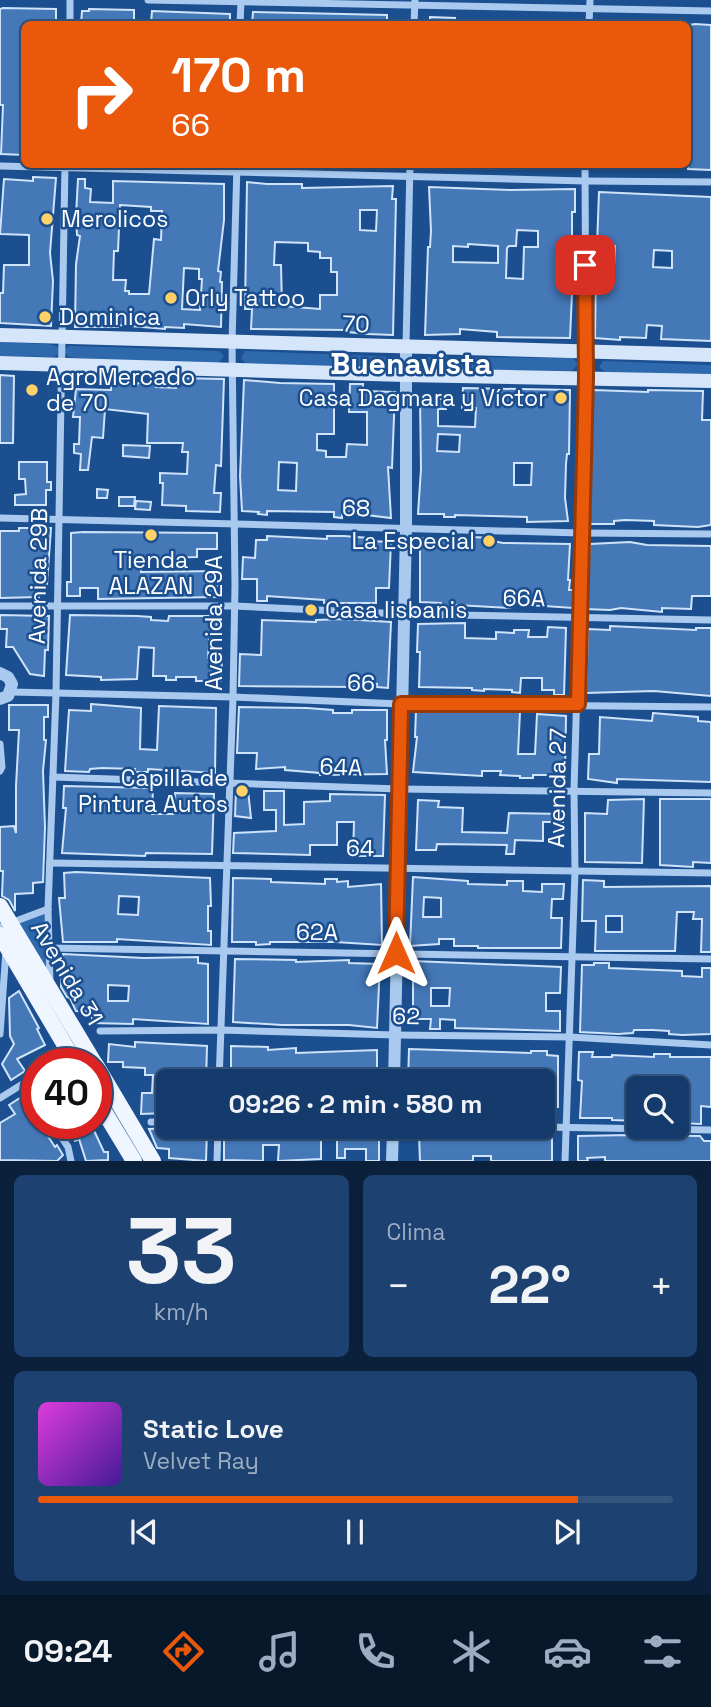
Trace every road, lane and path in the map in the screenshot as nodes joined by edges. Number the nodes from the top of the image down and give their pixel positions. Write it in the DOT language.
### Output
graph roads {
  1 [pos="70,0"];
  2 [pos="148,0"];
  3 [pos="241,1"];
  4 [pos="415,3"];
  5 [pos="590,4"];
  6 [pos="711,11"];
  7 [pos="70,21"];
  8 [pos="240,21"];
  9 [pos="414,21"];
  10 [pos="0,166"];
  11 [pos="21,166"];
  12 [pos="65,168"];
  13 [pos="237,168"];
  14 [pos="410,168"];
  15 [pos="585,168"];
  16 [pos="410,175"];
  17 [pos="585,181"];
  18 [pos="711,182"];
  19 [pos="0,335"];
  20 [pos="63,337"];
  21 [pos="232,342"];
  22 [pos="406,348"];
  23 [pos="585,352"];
  24 [pos="711,355"];
  25 [pos="0,363"];
  26 [pos="62,365"];
  27 [pos="232,370"];
  28 [pos="405,375"];
  29 [pos="586,377"];
  30 [pos="711,381"];
  31 [pos="0,519"];
  32 [pos="58,519"];
  33 [pos="234,525"];
  34 [pos="406,529"];
  35 [pos="580,533"];
  36 [pos="711,534"];
  37 [pos="57,605"];
  38 [pos="0,606"];
  39 [pos="234,606"];
  40 [pos="403,614"];
  41 [pos="579,618"];
  42 [pos="711,620"];
  43 [pos="0,673"];
  44 [pos="56,692"];
  45 [pos="5,696"];
  46 [pos="233,697"];
  47 [pos="401,704"];
  48 [pos="578,704"];
  49 [pos="711,707"];
  50 [pos="0,744"];
  51 [pos="0,771"];
  52 [pos="53,777"];
  53 [pos="230,783"];
  54 [pos="399,789"];
  55 [pos="574,790"];
  56 [pos="711,793"];
  57 [pos="50,863"];
  58 [pos="226,866"];
  59 [pos="397,868"];
  60 [pos="575,871"];
  61 [pos="711,873"];
  62 [pos="0,906"];
  63 [pos="48,909"];
  64 [pos="4,933"];
  65 [pos="49,948"];
  66 [pos="223,949"];
  67 [pos="396,953"];
  68 [pos="573,956"];
  69 [pos="711,959"];
  70 [pos="50,989"];
  71 [pos="221,1030"];
  72 [pos="100,1031"];
  73 [pos="0,1034"];
  74 [pos="395,1035"];
  75 [pos="569,1037"];
  76 [pos="711,1045"];
  77 [pos="67,1048"];
  78 [pos="86,1048"];
  79 [pos="220,1069"];
  80 [pos="394,1069"];
  81 [pos="21,1086"];
  82 [pos="112,1092"];
  83 [pos="0,1098"];
  84 [pos="151,1122"];
  85 [pos="156,1122"];
  86 [pos="112,1125"];
  87 [pos="555,1127"];
  88 [pos="566,1127"];
  89 [pos="711,1130"];
  90 [pos="63,1139"];
  91 [pos="218,1139"];
  92 [pos="393,1139"];
  93 [pos="71,1161"];
  94 [pos="134,1161"];
  95 [pos="153,1161"];
  96 [pos="217,1161"];
  97 [pos="392,1161"];
  98 [pos="565,1161"];
  1 -- 7 [label="street"];
  2 -- 3 [label="street"];
  3 -- 4 [label="street"];
  3 -- 8 [label="street"];
  4 -- 5 [label="street"];
  4 -- 9 [label="street"];
  5 -- 6 [label="street"];
  10 -- 11 [label="street"];
  12 -- 20 [label="street, Avenida 29B"];
  13 -- 16 [label="street"];
  13 -- 21 [label="street, Avenida 29A"];
  14 -- 16 [label="street"];
  15 -- 17 [label="street, Avenida 27"];
  16 -- 17 [label="street"];
  16 -- 22 [label="street"];
  17 -- 18 [label="street"];
  17 -- 23 [label="street, Avenida 27"];
  19 -- 20 [label="main road, 70"];
  20 -- 21 [label="main road, 70"];
  20 -- 26 [label="street, Avenida 29B"];
  21 -- 22 [label="main road, 70"];
  21 -- 27 [label="street, Avenida 29A"];
  22 -- 23 [label="main road, 70"];
  22 -- 28 [label="street"];
  23 -- 24 [label="main road, 70"];
  23 -- 29 [label="street, Avenida 27"];
  25 -- 26 [label="main road"];
  26 -- 27 [label="main road"];
  26 -- 32 [label="street, Avenida 29B"];
  27 -- 28 [label="main road"];
  27 -- 33 [label="street, Avenida 29A"];
  28 -- 29 [label="main road"];
  28 -- 34 [label="street"];
  29 -- 30 [label="main road"];
  29 -- 35 [label="street, Avenida 27"];
  31 -- 32 [label="street, 68"];
  32 -- 33 [label="street, 68"];
  32 -- 37 [label="street, Avenida 29B"];
  33 -- 34 [label="street, 68"];
  33 -- 39 [label="street, Avenida 29A"];
  34 -- 35 [label="street, 68"];
  34 -- 40 [label="street"];
  35 -- 36 [label="street, 68"];
  35 -- 41 [label="street, Avenida 27"];
  37 -- 38 [label="street, 66A"];
  37 -- 39 [label="street, 66A"];
  37 -- 44 [label="street, Avenida 29B"];
  39 -- 40 [label="street, 66A"];
  39 -- 46 [label="street, Avenida 29A"];
  40 -- 41 [label="street, 66A"];
  40 -- 47 [label="street"];
  41 -- 42 [label="street, 66A"];
  41 -- 48 [label="street, Avenida 27"];
  43 -- 45 [label="street"];
  44 -- 45 [label="street, 66"];
  44 -- 46 [label="street, 66"];
  44 -- 52 [label="street, Avenida 29B"];
  46 -- 47 [label="street, 66"];
  46 -- 53 [label="street, Avenida 29A"];
  47 -- 48 [label="street, 66"];
  47 -- 54 [label="street"];
  48 -- 49 [label="street, 66"];
  48 -- 55 [label="street, Avenida 27"];
  50 -- 51 [label="street"];
  52 -- 53 [label="street, 64A"];
  52 -- 57 [label="street, Avenida 29B"];
  53 -- 54 [label="street, 64A"];
  53 -- 58 [label="street, Avenida 29A"];
  54 -- 55 [label="street, 64A"];
  54 -- 59 [label="street"];
  55 -- 56 [label="street, 64A"];
  55 -- 60 [label="street, Avenida 27"];
  57 -- 58 [label="street, 64"];
  57 -- 63 [label="street, Avenida 29B"];
  58 -- 59 [label="street, 64"];
  58 -- 66 [label="street, Avenida 29A"];
  59 -- 60 [label="street, 64"];
  59 -- 67 [label="street"];
  60 -- 61 [label="street, 64"];
  60 -- 68 [label="street, Avenida 27"];
  62 -- 64 [label="main road, Avenida 31"];
  63 -- 64 [label="street"];
  63 -- 65 [label="street, Avenida 29B"];
  64 -- 70 [label="main road, Avenida 31"];
  64 -- 73 [label="street"];
  64 -- 77 [label="main road, Avenida 31"];
  65 -- 66 [label="street, 62A"];
  65 -- 70 [label="street, Avenida 29B"];
  66 -- 67 [label="street, 62A"];
  66 -- 71 [label="street, Avenida 29A"];
  67 -- 68 [label="street, 62A"];
  67 -- 74 [label="street"];
  68 -- 69 [label="street, 62A"];
  68 -- 75 [label="street, Avenida 27"];
  70 -- 78 [label="main road, Avenida 31"];
  71 -- 72 [label="street, 62"];
  71 -- 74 [label="street, 62"];
  71 -- 79 [label="street, Avenida 29A"];
  74 -- 75 [label="street, 62"];
  74 -- 80 [label="street"];
  75 -- 76 [label="street, 62"];
  75 -- 88 [label="street, Avenida 27"];
  81 -- 83 [label="street"];
  82 -- 95 [label="main road, Avenida 31"];
  84 -- 85 [label="street"];
  86 -- 94 [label="main road"];
  87 -- 88 [label="street"];
  88 -- 89 [label="street"];
  88 -- 98 [label="street, Avenida 27"];
  90 -- 93 [label="street"];
  91 -- 96 [label="street"];
  92 -- 97 [label="street"];
}
